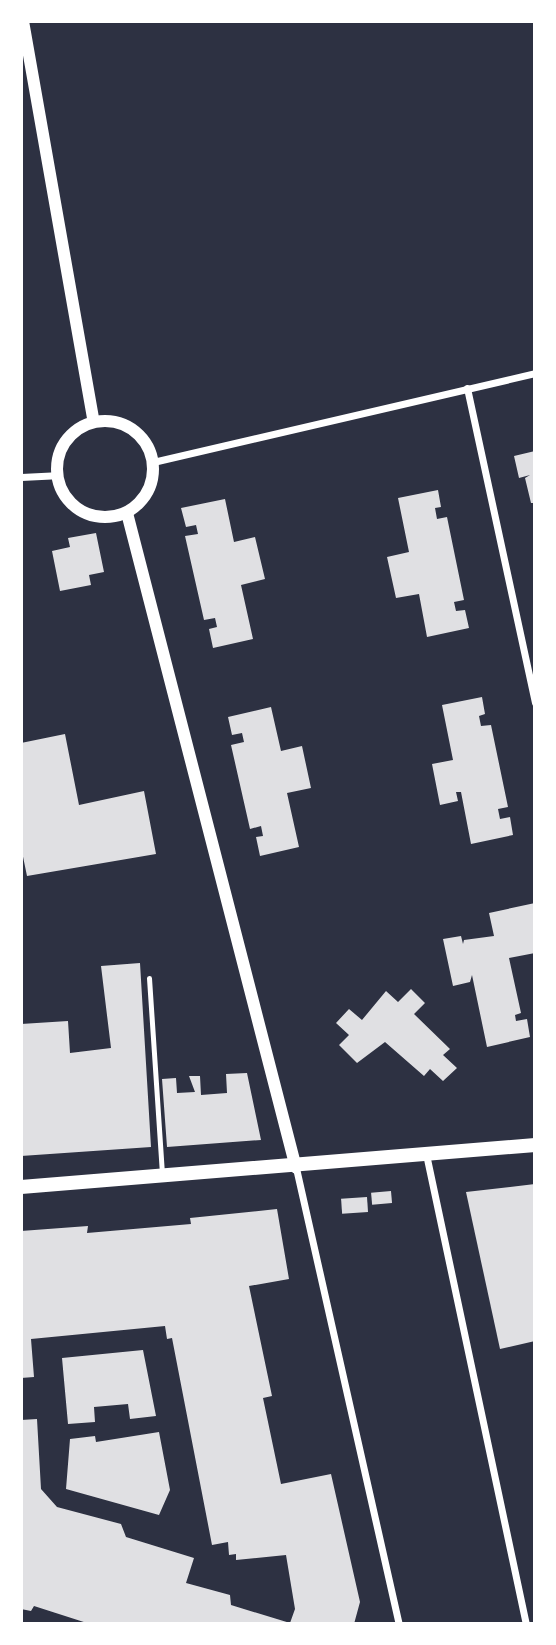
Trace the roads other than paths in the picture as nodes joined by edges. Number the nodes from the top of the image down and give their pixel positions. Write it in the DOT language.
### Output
graph roads {
  1 [pos="23,21"];
  2 [pos="535,373"];
  3 [pos="467,388"];
  4 [pos="94,422"];
  5 [pos="153,462"];
  6 [pos="56,475"];
  7 [pos="21,478"];
  8 [pos="127,513"];
  9 [pos="535,703"];
  10 [pos="149,978"];
  11 [pos="535,1145"];
  12 [pos="425,1153"];
  13 [pos="296,1168"];
  14 [pos="162,1178"];
  15 [pos="21,1187"];
  16 [pos="399,1624"];
  17 [pos="526,1624"];
  1 -- 4 [label="street"];
  2 -- 3 [label="street"];
  3 -- 5 [label="street"];
  3 -- 9 [label="street"];
  4 -- 5 [label="street"];
  4 -- 6 [label="street"];
  5 -- 8 [label="street"];
  6 -- 7 [label="street"];
  6 -- 8 [label="street"];
  8 -- 13 [label="street"];
  10 -- 14 [label="lane"];
  11 -- 12 [label="main road"];
  12 -- 13 [label="main road"];
  12 -- 17 [label="street"];
  13 -- 14 [label="main road"];
  13 -- 16 [label="street"];
  14 -- 15 [label="main road"];
}
